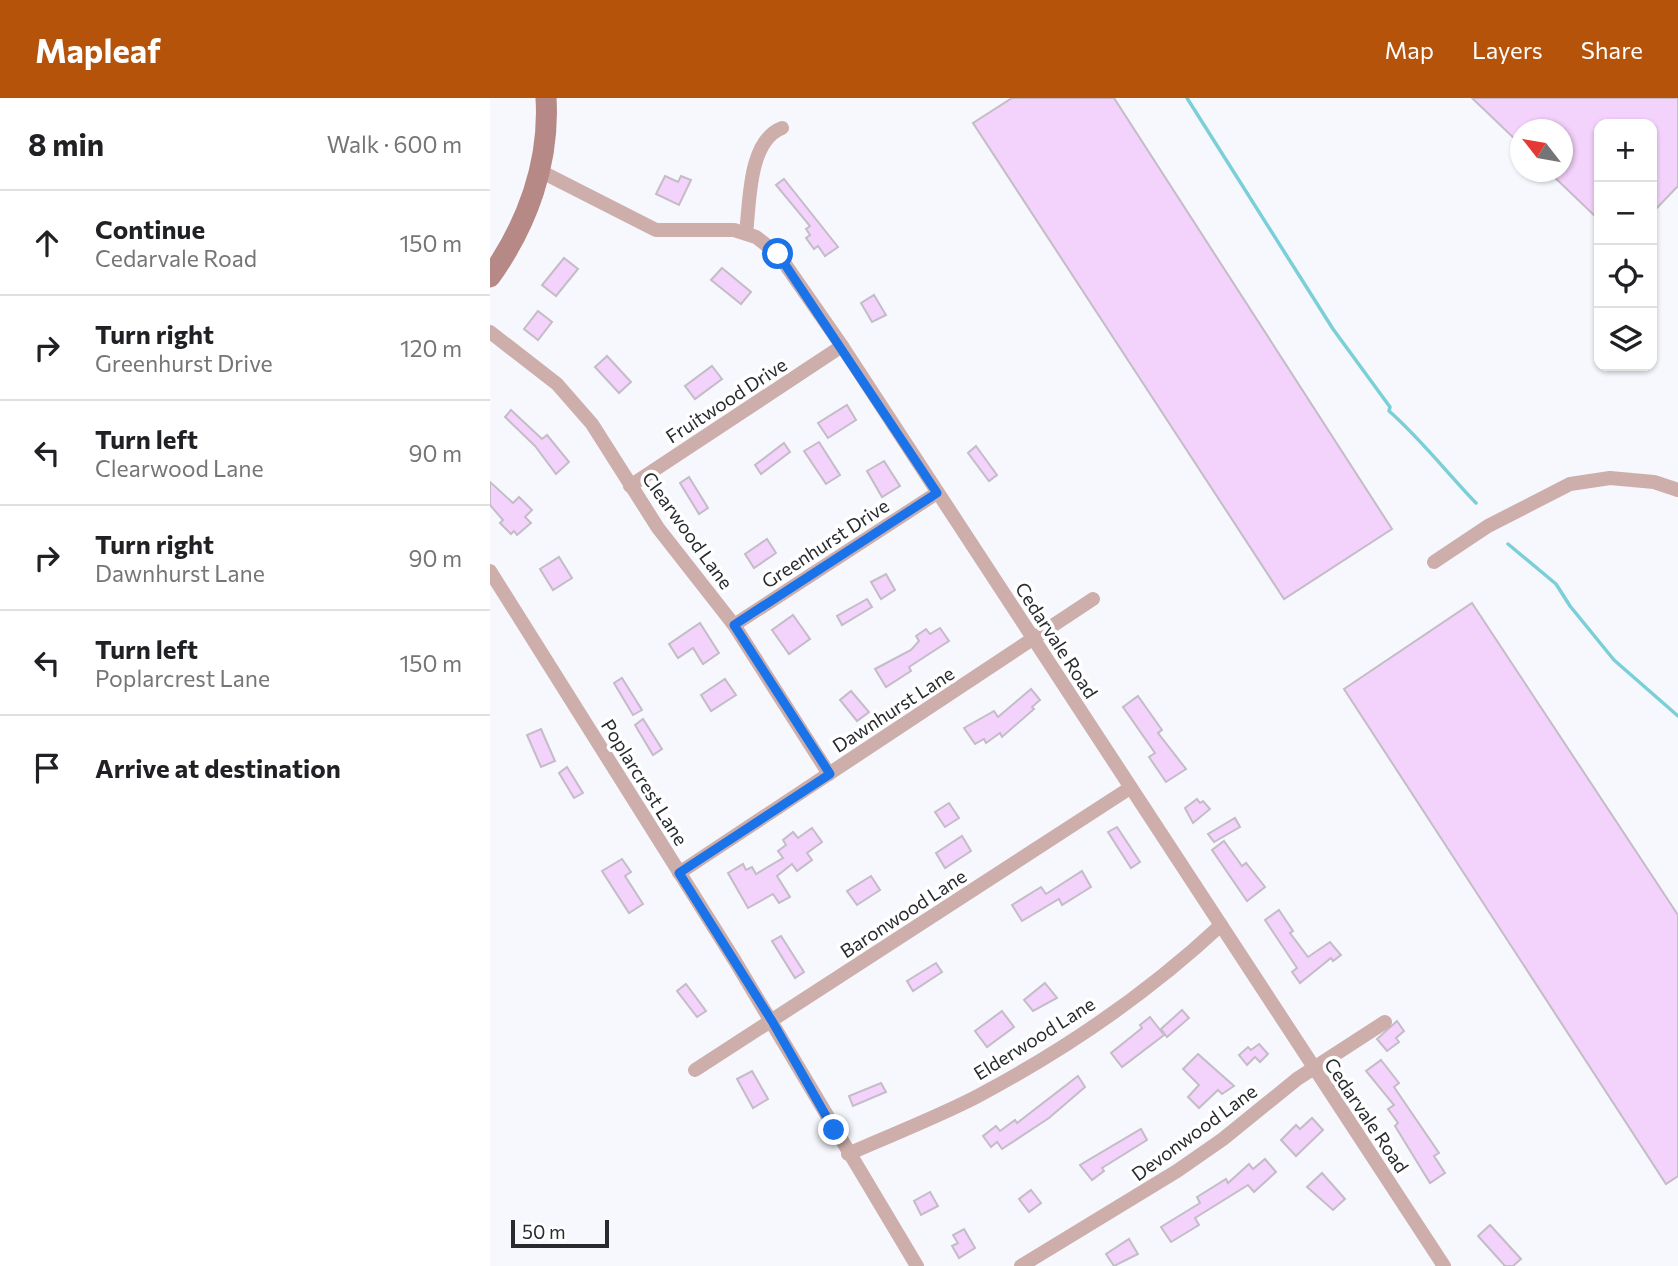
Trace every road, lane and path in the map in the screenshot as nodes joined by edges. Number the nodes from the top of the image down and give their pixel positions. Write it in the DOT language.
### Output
graph roads {
  1 [pos="547,98"];
  2 [pos="782,128"];
  3 [pos="540,171"];
  4 [pos="746,233"];
  5 [pos="490,277"];
  6 [pos="490,332"];
  7 [pos="842,346"];
  8 [pos="630,485"];
  9 [pos="1678,490"];
  10 [pos="937,493"];
  11 [pos="1434,562"];
  12 [pos="490,571"];
  13 [pos="1093,599"];
  14 [pos="734,625"];
  15 [pos="1034,639"];
  16 [pos="830,774"];
  17 [pos="1130,788"];
  18 [pos="679,873"];
  19 [pos="1221,925"];
  20 [pos="772,1021"];
  21 [pos="1385,1022"];
  22 [pos="1313,1068"];
  23 [pos="695,1070"];
  24 [pos="848,1154"];
  25 [pos="917,1266"];
  26 [pos="1021,1266"];
  27 [pos="1444,1266"];
  1 -- 3 [label="main road"];
  2 -- 4 [label="street"];
  3 -- 4 [label="street"];
  3 -- 5 [label="main road"];
  4 -- 7 [label="street, Cedarvale Road"];
  6 -- 8 [label="street, Clearwood Lane"];
  7 -- 8 [label="street, Fruitwood Drive"];
  7 -- 10 [label="street, Cedarvale Road"];
  8 -- 14 [label="street, Clearwood Lane"];
  9 -- 11 [label="street"];
  10 -- 14 [label="street, Greenhurst Drive"];
  10 -- 15 [label="street, Cedarvale Road"];
  12 -- 18 [label="street, Poplarcrest Lane"];
  13 -- 15 [label="street, Dawnhurst Lane"];
  14 -- 16 [label="street, Clearwood Lane"];
  15 -- 16 [label="street, Dawnhurst Lane"];
  15 -- 17 [label="street, Cedarvale Road"];
  16 -- 18 [label="street, Dawnhurst Lane"];
  17 -- 19 [label="street, Cedarvale Road"];
  17 -- 20 [label="street, Baronwood Lane"];
  18 -- 20 [label="street, Poplarcrest Lane"];
  19 -- 22 [label="street, Cedarvale Road"];
  19 -- 24 [label="street, Elderwood Lane"];
  20 -- 23 [label="street, Baronwood Lane"];
  20 -- 24 [label="street, Poplarcrest Lane"];
  21 -- 22 [label="street, Devonwood Lane"];
  22 -- 26 [label="street, Devonwood Lane"];
  22 -- 27 [label="street, Cedarvale Road"];
  24 -- 25 [label="street, Poplarcrest Lane"];
}
